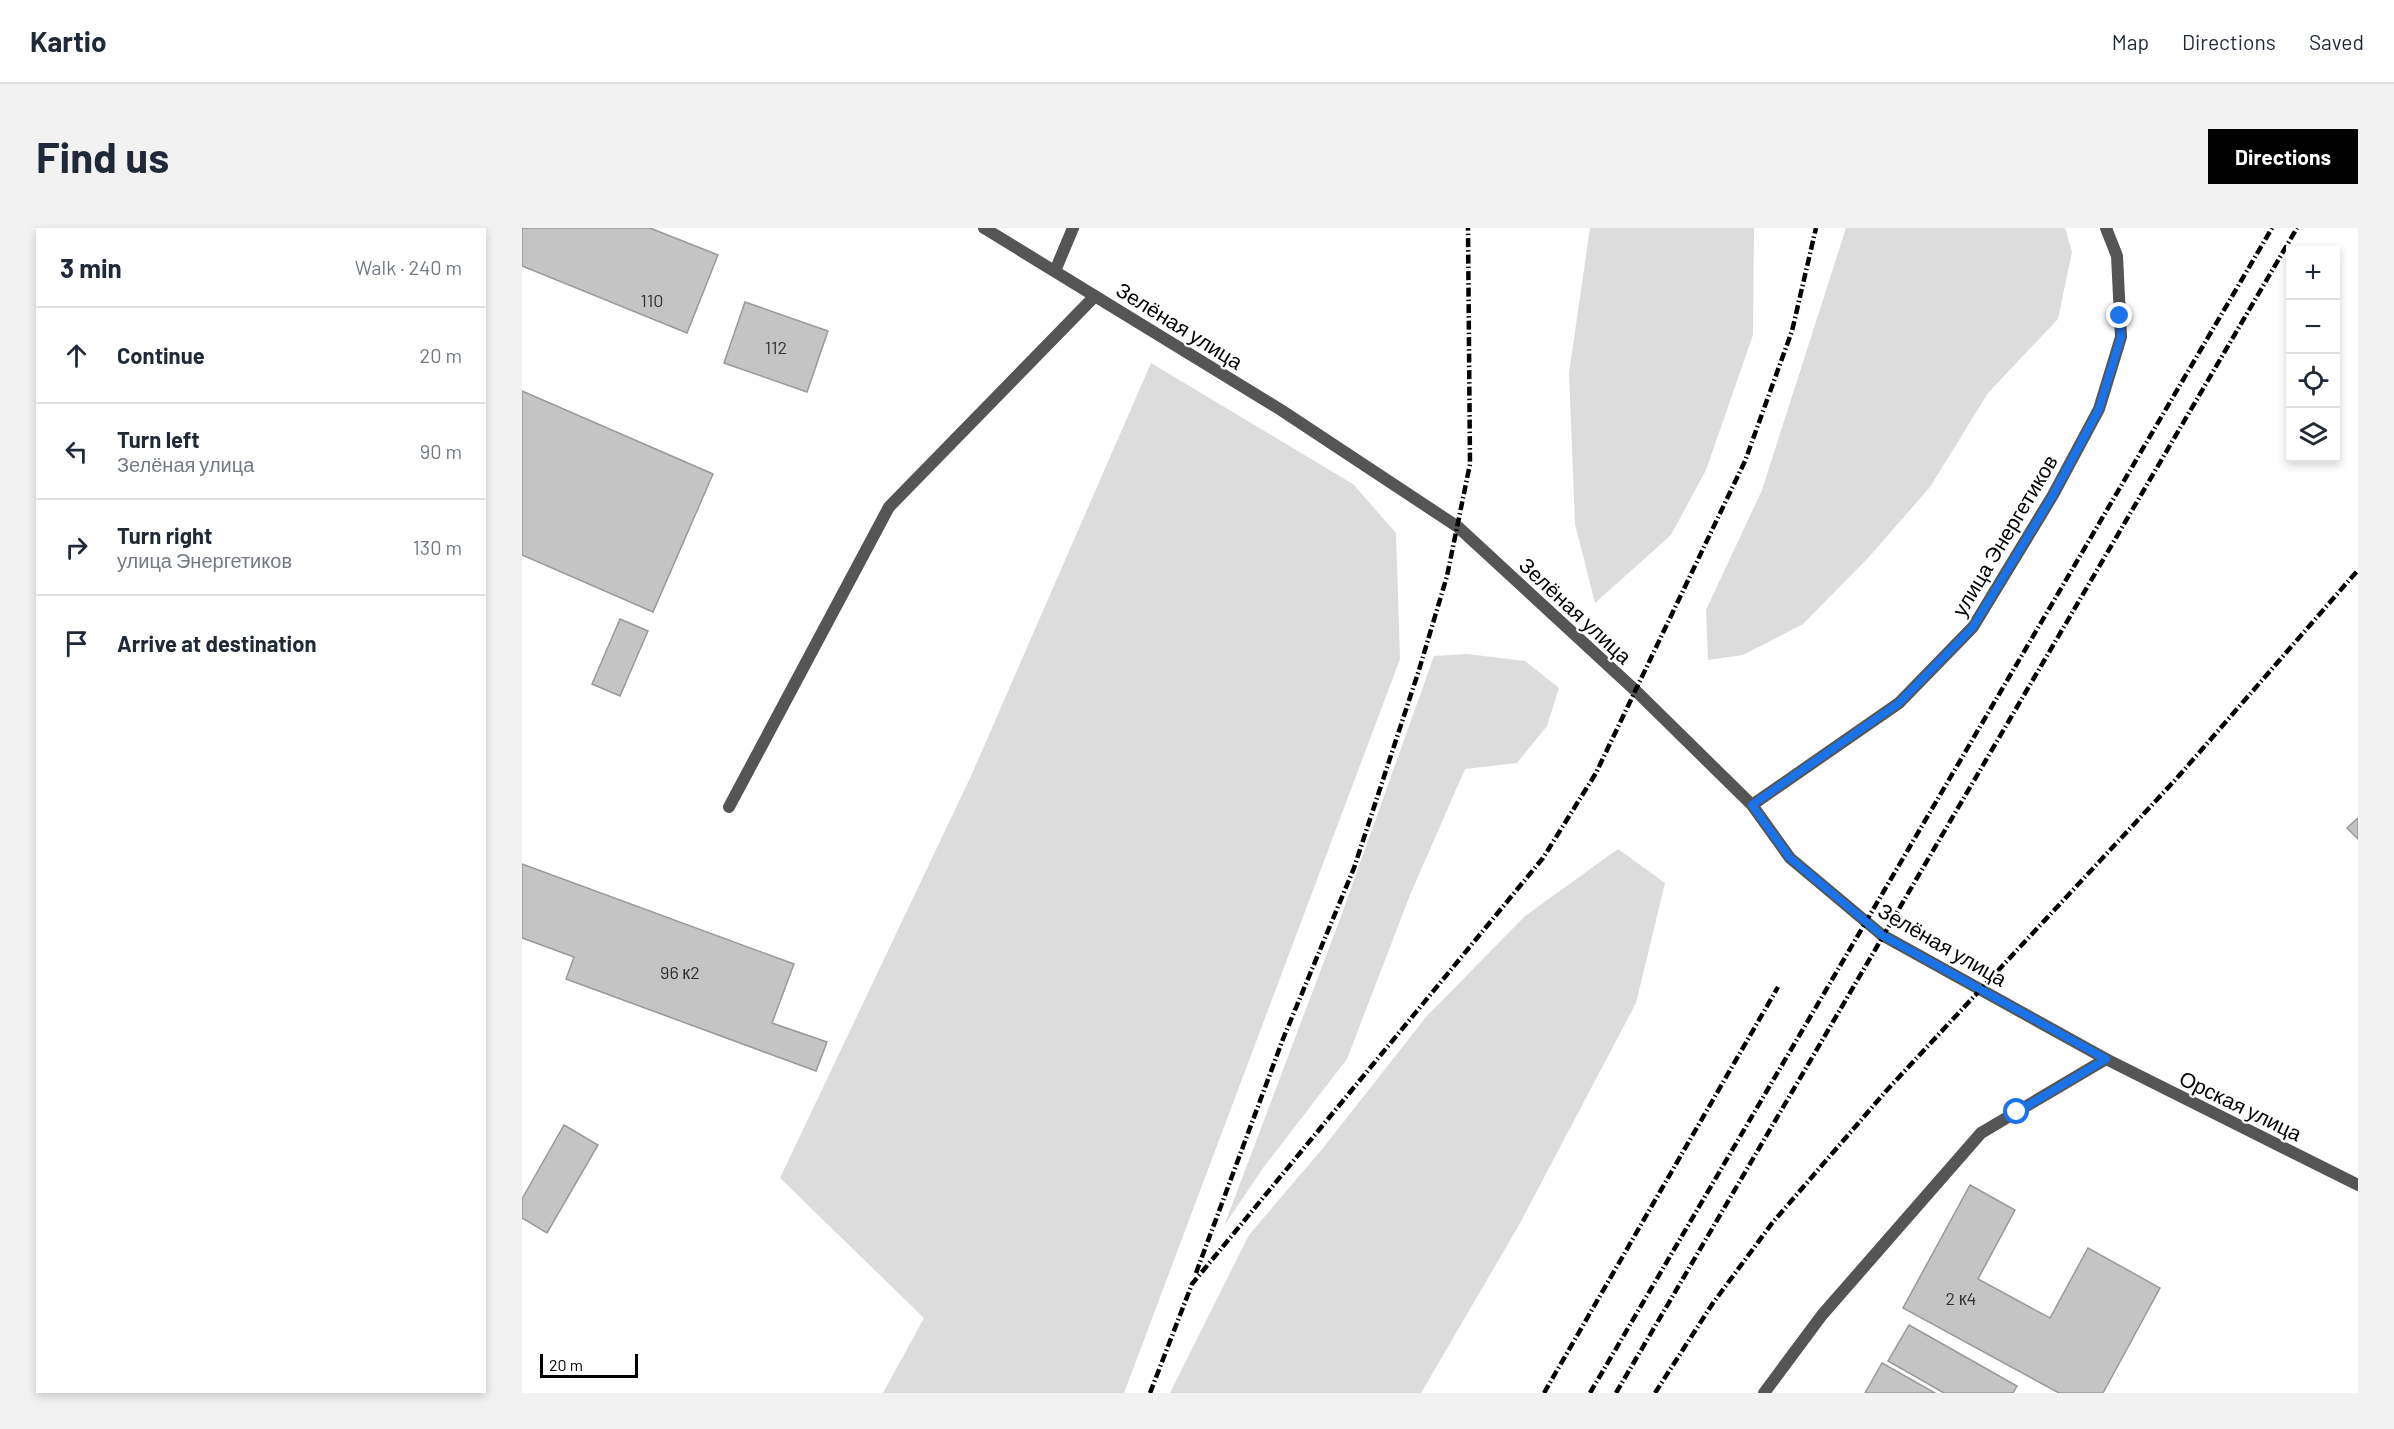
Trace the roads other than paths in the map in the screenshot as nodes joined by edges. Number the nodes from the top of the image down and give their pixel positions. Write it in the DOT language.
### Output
graph roads {
  1 [pos="984,228"];
  2 [pos="1073,228"];
  3 [pos="2106,228"];
  4 [pos="1055,271"];
  5 [pos="1095,296"];
  6 [pos="1752,805"];
  7 [pos="729,807"];
  8 [pos="2106,1059"];
  9 [pos="2358,1185"];
  10 [pos="1764,1393"];
  1 -- 4 [label="street, Зелёная улица"];
  2 -- 4 [label="street"];
  3 -- 6 [label="street, улица Энергетиков"];
  4 -- 5 [label="street, Зелёная улица"];
  5 -- 6 [label="street, Зелёная улица"];
  5 -- 7 [label="street"];
  6 -- 8 [label="street, Зелёная улица"];
  8 -- 9 [label="street, Орская улица"];
  8 -- 10 [label="street"];
}
